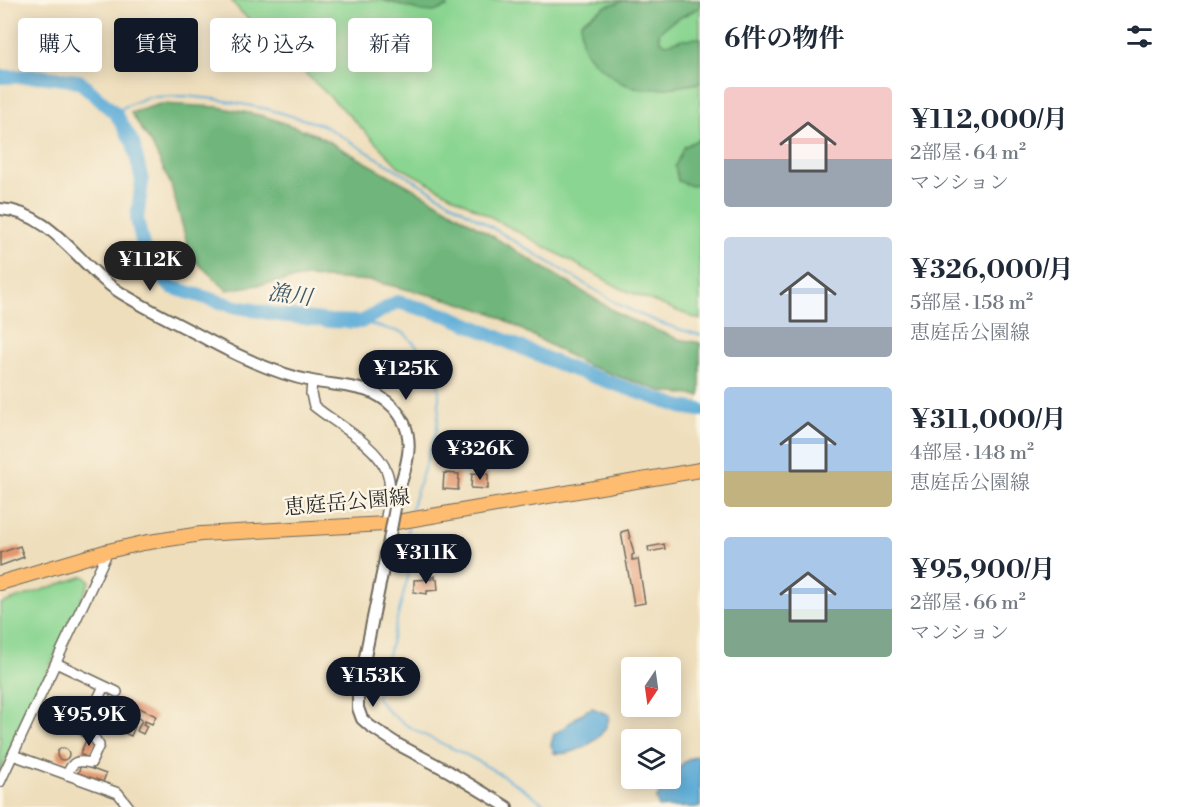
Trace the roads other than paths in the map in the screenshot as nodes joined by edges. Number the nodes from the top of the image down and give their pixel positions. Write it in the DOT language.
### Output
graph roads {
  1 [pos="0,209"];
  2 [pos="312,381"];
  3 [pos="700,470"];
  4 [pos="385,524"];
  5 [pos="108,551"];
  6 [pos="0,583"];
  7 [pos="56,663"];
  8 [pos="104,686"];
  9 [pos="117,692"];
  10 [pos="13,755"];
  11 [pos="67,775"];
  12 [pos="0,782"];
  13 [pos="124,805"];
  14 [pos="507,807"];
  1 -- 2 [label="street"];
  2 -- 4 [label="street"];
  2 -- 14 [label="street, bridge"];
  3 -- 4 [label="main road, 恵庭岳公園線"];
  4 -- 5 [label="main road, 恵庭岳公園線"];
  5 -- 6 [label="main road, 恵庭岳公園線"];
  5 -- 7 [label="street"];
  7 -- 8 [label="street"];
  7 -- 10 [label="street"];
  8 -- 9 [label="street"];
  8 -- 11 [label="street"];
  10 -- 11 [label="street"];
  10 -- 12 [label="street"];
  11 -- 13 [label="street"];
}
